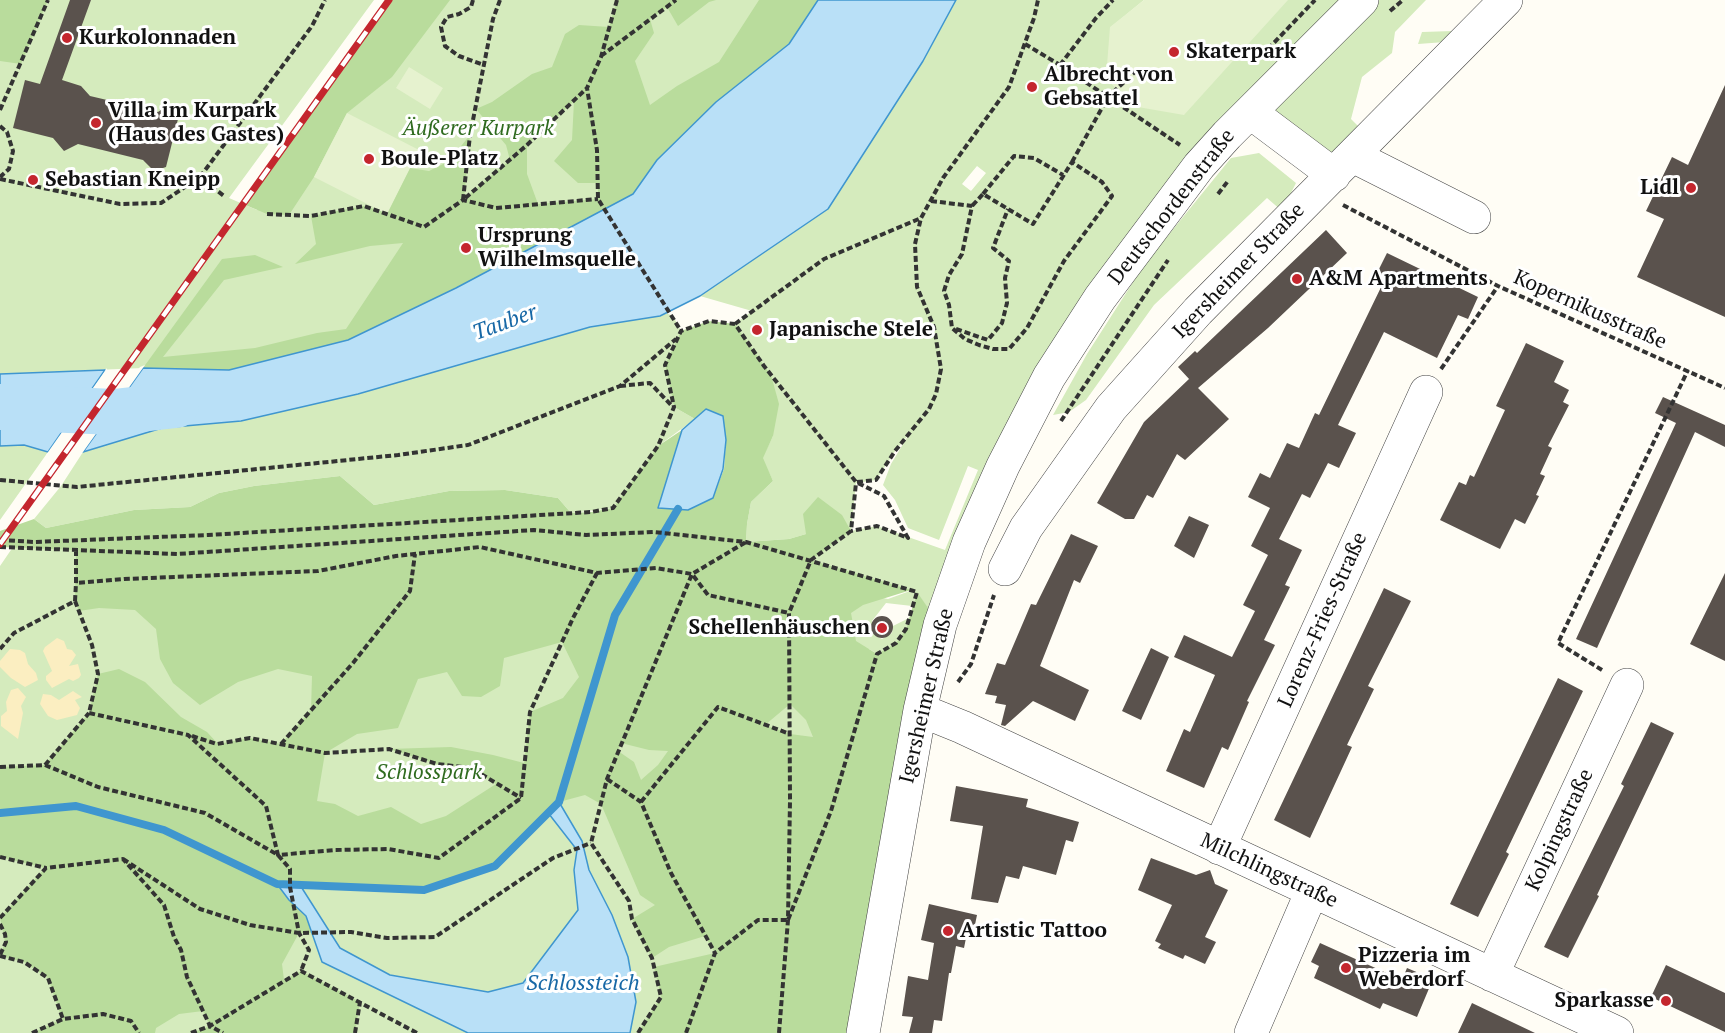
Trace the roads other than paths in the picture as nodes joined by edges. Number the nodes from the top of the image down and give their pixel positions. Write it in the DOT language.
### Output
graph roads {
  1 [pos="1506,0"];
  2 [pos="1374,8"];
  3 [pos="1250,112"];
  4 [pos="1334,174"];
  5 [pos="1474,217"];
  6 [pos="1049,377"];
  7 [pos="1426,392"];
  8 [pos="1005,569"];
  9 [pos="1627,685"];
  10 [pos="920,710"];
  11 [pos="1220,848"];
  12 [pos="1312,891"];
  13 [pos="1492,975"];
  14 [pos="863,1033"];
  15 [pos="1251,1033"];
  16 [pos="1617,1033"];
  1 -- 4 [label="street, Igersheimer Straße"];
  2 -- 3 [label="street, Deutschordenstraße"];
  3 -- 4 [label="street"];
  3 -- 6 [label="street, Deutschordenstraße"];
  4 -- 5 [label="street"];
  4 -- 8 [label="street, Igersheimer Straße"];
  6 -- 10 [label="street, Igersheimer Straße"];
  7 -- 11 [label="street, Lorenz-Fries-Straße"];
  9 -- 13 [label="street, Kolpingstraße"];
  10 -- 11 [label="street, Milchlingstraße"];
  10 -- 14 [label="street, Igersheimer Straße"];
  11 -- 12 [label="street, Milchlingstraße"];
  12 -- 13 [label="street, Milchlingstraße"];
  12 -- 15 [label="street"];
  13 -- 16 [label="street, Milchlingstraße"];
}
